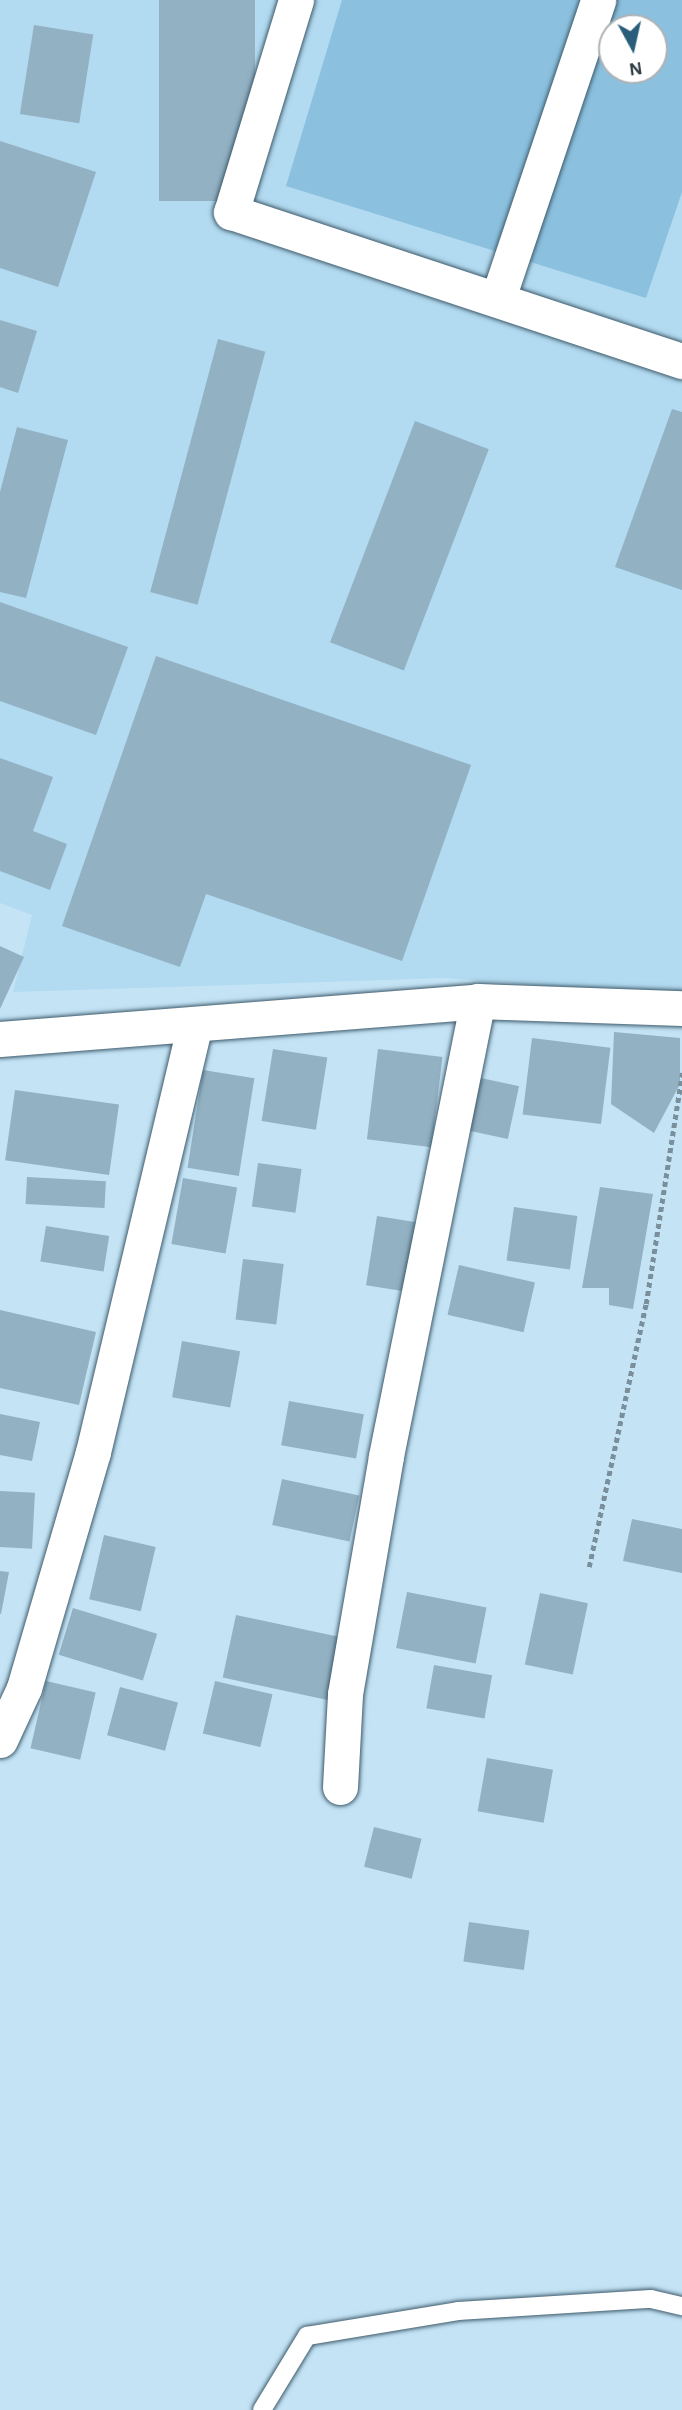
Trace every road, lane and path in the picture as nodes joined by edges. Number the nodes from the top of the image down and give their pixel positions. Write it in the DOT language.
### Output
graph roads {
  1 [pos="296,0"];
  2 [pos="598,0"];
  3 [pos="498,298"];
  4 [pos="682,361"];
  5 [pos="478,1001"];
  6 [pos="682,1008"];
  7 [pos="194,1027"];
  8 [pos="0,1039"];
  9 [pos="682,1073"];
  10 [pos="589,1567"];
  11 [pos="0,1740"];
  12 [pos="340,1787"];
  13 [pos="682,2306"];
  14 [pos="262,2410"];
  1 -- 3 [label="street"];
  2 -- 3 [label="street"];
  3 -- 4 [label="street"];
  5 -- 6 [label="street"];
  5 -- 7 [label="street"];
  5 -- 12 [label="street"];
  7 -- 8 [label="street"];
  7 -- 11 [label="street"];
  9 -- 10 [label="path"];
  13 -- 14 [label="lane"];
}
